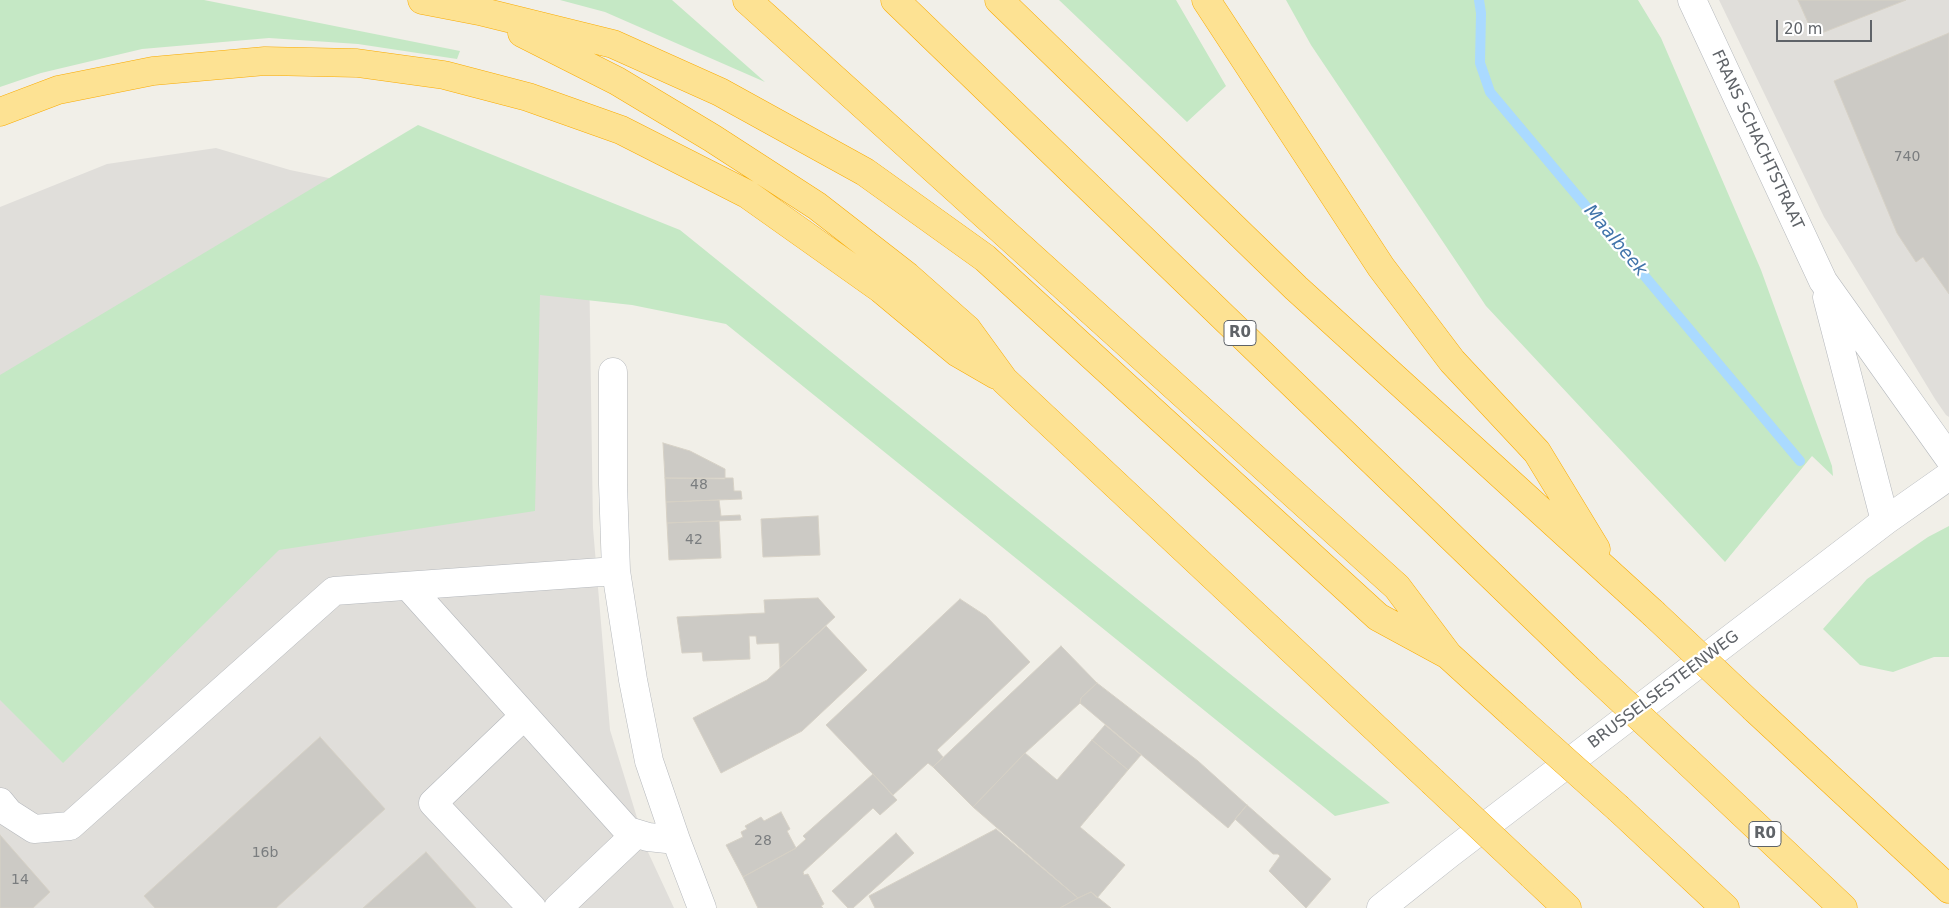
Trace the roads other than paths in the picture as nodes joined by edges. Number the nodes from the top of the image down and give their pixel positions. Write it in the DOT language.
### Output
graph roads {
  1 [pos="422,0"];
  2 [pos="747,0"];
  3 [pos="895,0"];
  4 [pos="999,0"];
  5 [pos="1206,0"];
  6 [pos="1692,0"];
  7 [pos="479,11"];
  8 [pos="0,112"];
  9 [pos="1823,281"];
  10 [pos="613,372"];
  11 [pos="1004,380"];
  12 [pos="1949,458"];
  13 [pos="1949,476"];
  14 [pos="1885,521"];
  15 [pos="616,571"];
  16 [pos="1612,575"];
  17 [pos="408,586"];
  18 [pos="1448,655"];
  19 [pos="524,716"];
  20 [pos="0,802"];
  21 [pos="636,834"];
  22 [pos="676,840"];
  23 [pos="1949,889"];
  24 [pos="532,908"];
  25 [pos="558,908"];
  26 [pos="702,908"];
  27 [pos="1381,908"];
  28 [pos="1568,908"];
  29 [pos="1725,908"];
  30 [pos="1843,908"];
  1 -- 7 [label="highway"];
  2 -- 18 [label="highway"];
  3 -- 30 [label="highway, R0, bridge"];
  4 -- 16 [label="highway"];
  5 -- 16 [label="highway"];
  6 -- 9 [label="street, FRANS SCHACHTSTRAAT"];
  7 -- 11 [label="highway"];
  7 -- 18 [label="highway"];
  8 -- 11 [label="highway"];
  9 -- 12 [label="street, FRANS SCHACHTSTRAAT"];
  9 -- 14 [label="street, FRANS SCHACHTSTRAAT"];
  10 -- 15 [label="street"];
  11 -- 28 [label="highway, bridge"];
  13 -- 14 [label="street, BRUSSELSESTEENWEG"];
  14 -- 27 [label="street, BRUSSELSESTEENWEG"];
  15 -- 17 [label="street"];
  15 -- 22 [label="street"];
  16 -- 23 [label="highway, bridge"];
  17 -- 19 [label="street"];
  17 -- 20 [label="street"];
  18 -- 29 [label="highway, bridge"];
  19 -- 21 [label="street"];
  19 -- 24 [label="street"];
  21 -- 22 [label="street"];
  21 -- 25 [label="street"];
  22 -- 26 [label="street"];
}
